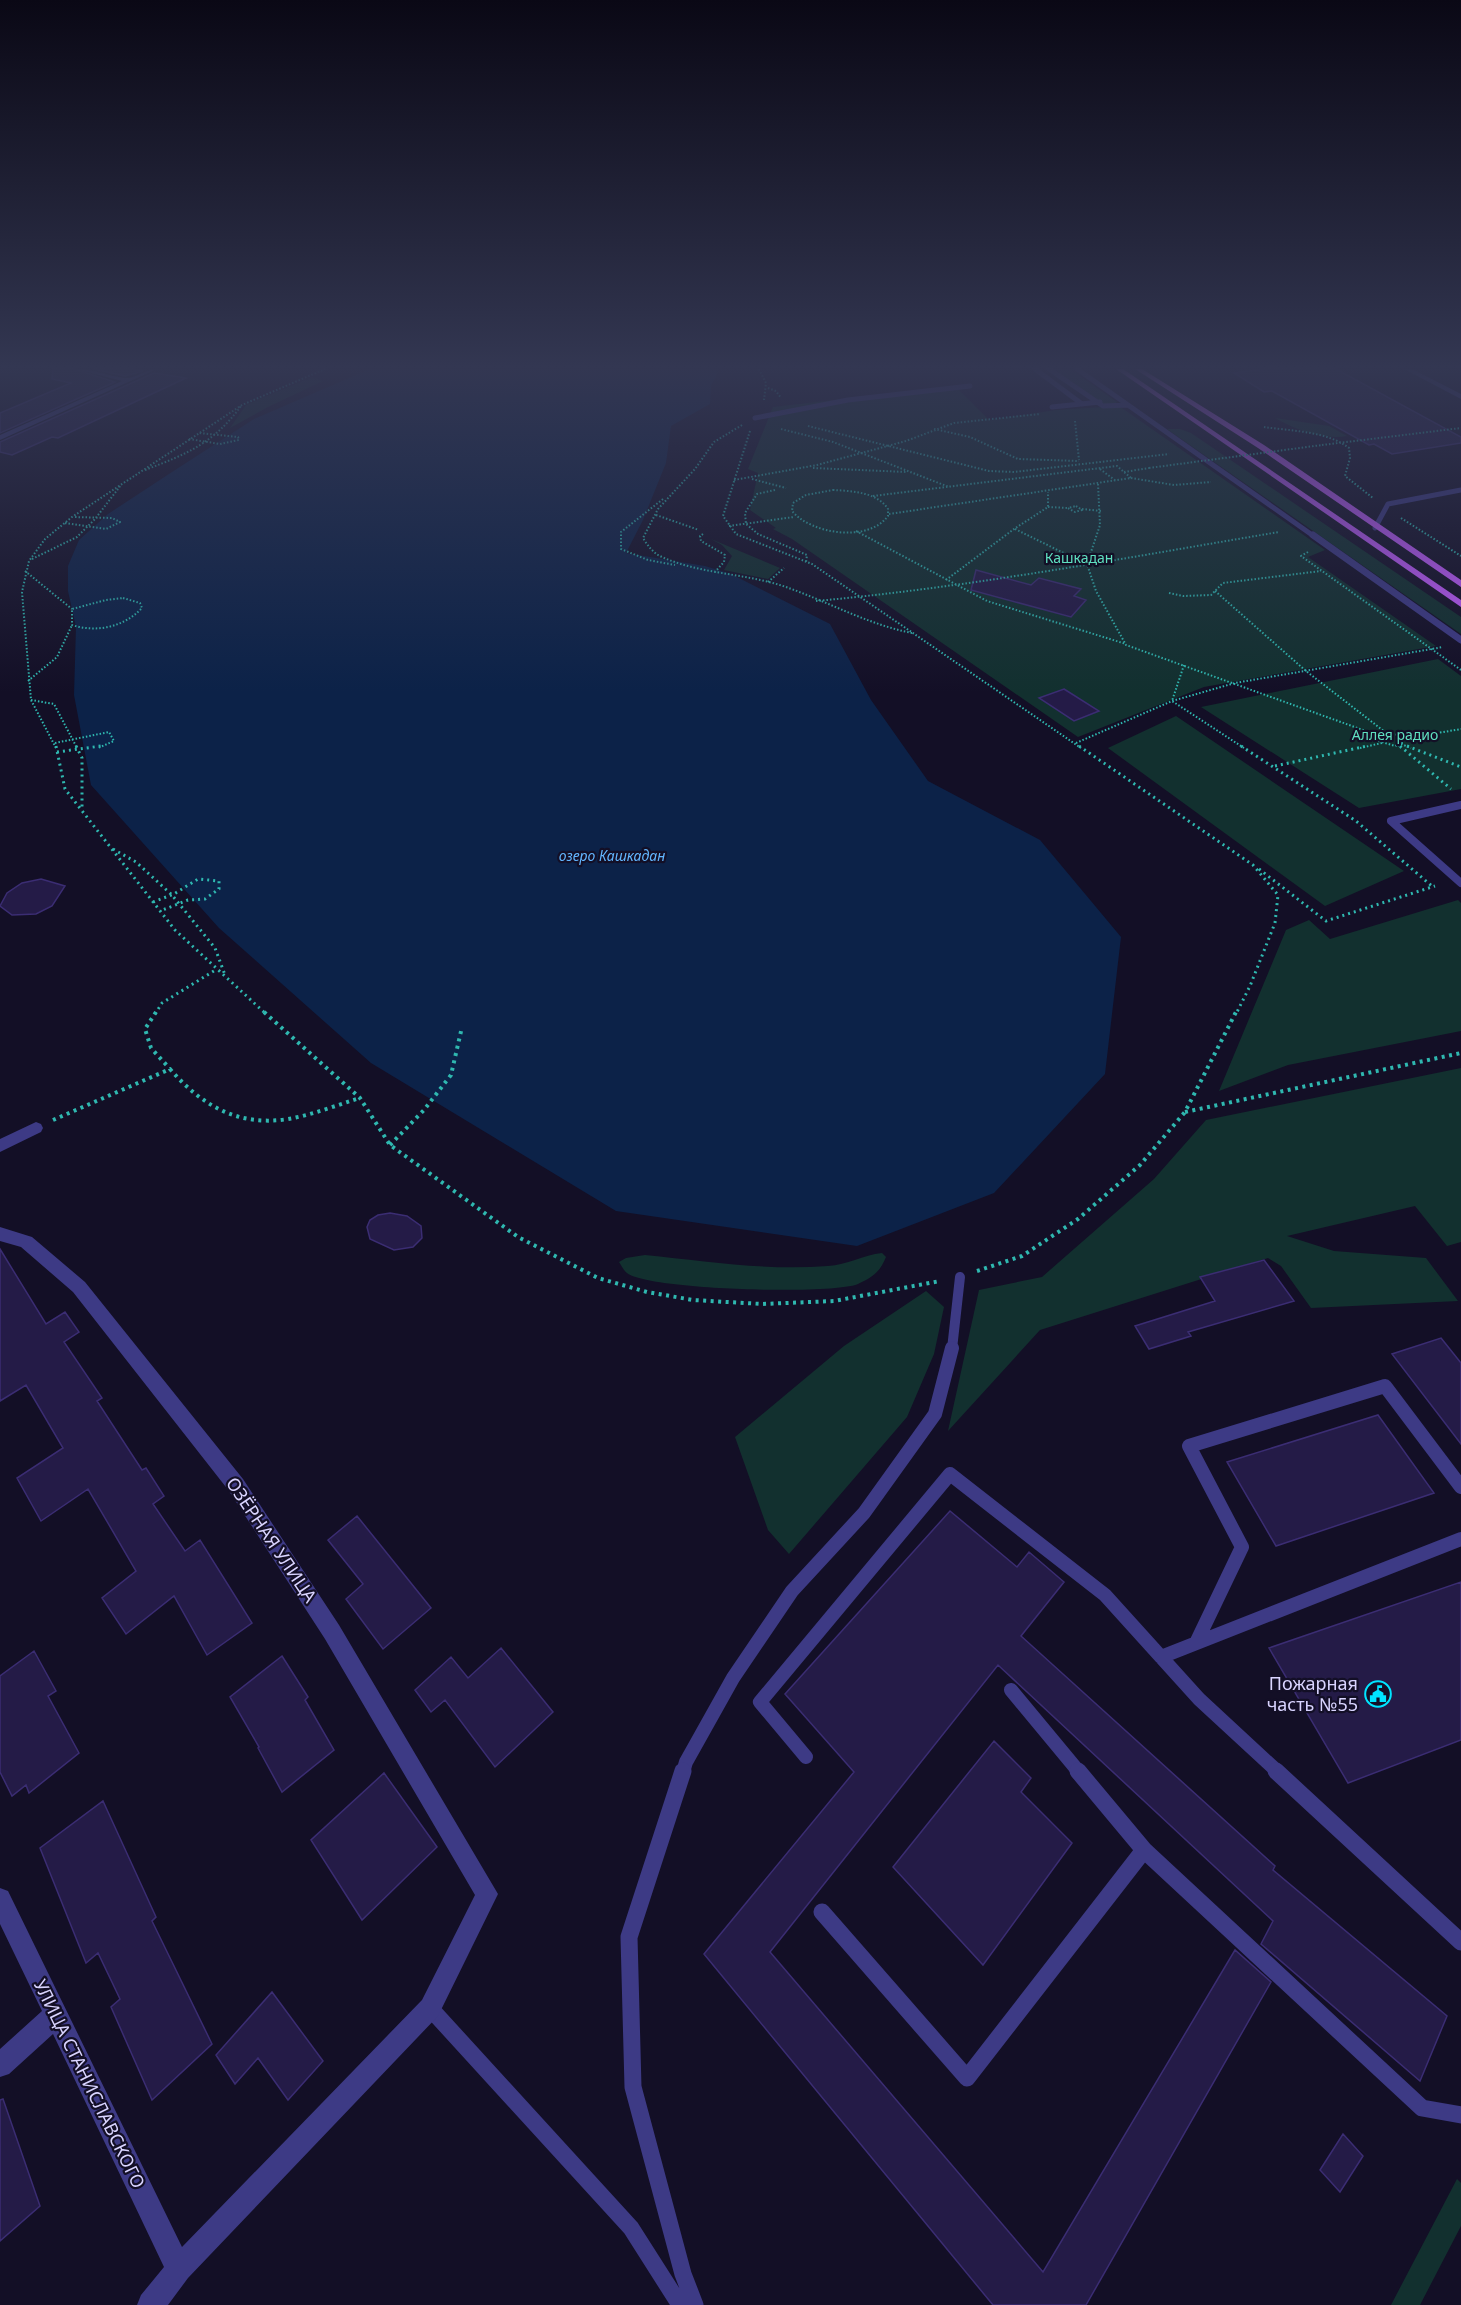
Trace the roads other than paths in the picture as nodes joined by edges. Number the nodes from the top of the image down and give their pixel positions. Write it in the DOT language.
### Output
graph roads {
  1 [pos="1229,477"];
  2 [pos="1276,477"];
  3 [pos="1305,477"];
  4 [pos="1461,490"];
  5 [pos="1375,528"];
  6 [pos="1461,584"];
  7 [pos="1461,604"];
  8 [pos="1461,640"];
  9 [pos="1461,805"];
  10 [pos="1461,883"];
  11 [pos="36,1128"];
  12 [pos="0,1146"];
  13 [pos="0,1234"];
  14 [pos="960,1277"];
  15 [pos="1461,1487"];
  16 [pos="1461,1539"];
  17 [pos="1196,1643"];
  18 [pos="1161,1657"];
  19 [pos="1011,1690"];
  20 [pos="806,1757"];
  21 [pos="1144,1850"];
  22 [pos="0,1899"];
  23 [pos="822,1912"];
  24 [pos="1461,1942"];
  25 [pos="429,2008"];
  26 [pos="56,2014"];
  27 [pos="0,2065"];
  28 [pos="1461,2115"];
  29 [pos="179,2269"];
  30 [pos="151,2305"];
  31 [pos="680,2305"];
  32 [pos="695,2305"];
  1 -- 8 [label="lane"];
  2 -- 7 [label="main road"];
  3 -- 5 [label="main road"];
  4 -- 5 [label="lane"];
  5 -- 6 [label="main road"];
  9 -- 10 [label="lane"];
  11 -- 12 [label="street"];
  13 -- 25 [label="street, ОЗЁРНАЯ УЛИЦА"];
  14 -- 32 [label="lane"];
  15 -- 17 [label="lane"];
  16 -- 17 [label="lane"];
  17 -- 18 [label="lane"];
  18 -- 20 [label="lane"];
  18 -- 24 [label="lane"];
  19 -- 21 [label="lane"];
  21 -- 23 [label="lane"];
  21 -- 28 [label="lane"];
  22 -- 26 [label="street, УЛИЦА СТАНИСЛАВСКОГО"];
  25 -- 29 [label="street"];
  25 -- 31 [label="lane"];
  26 -- 27 [label="street"];
  26 -- 29 [label="street, УЛИЦА СТАНИСЛАВСКОГО"];
  29 -- 30 [label="street"];
}
